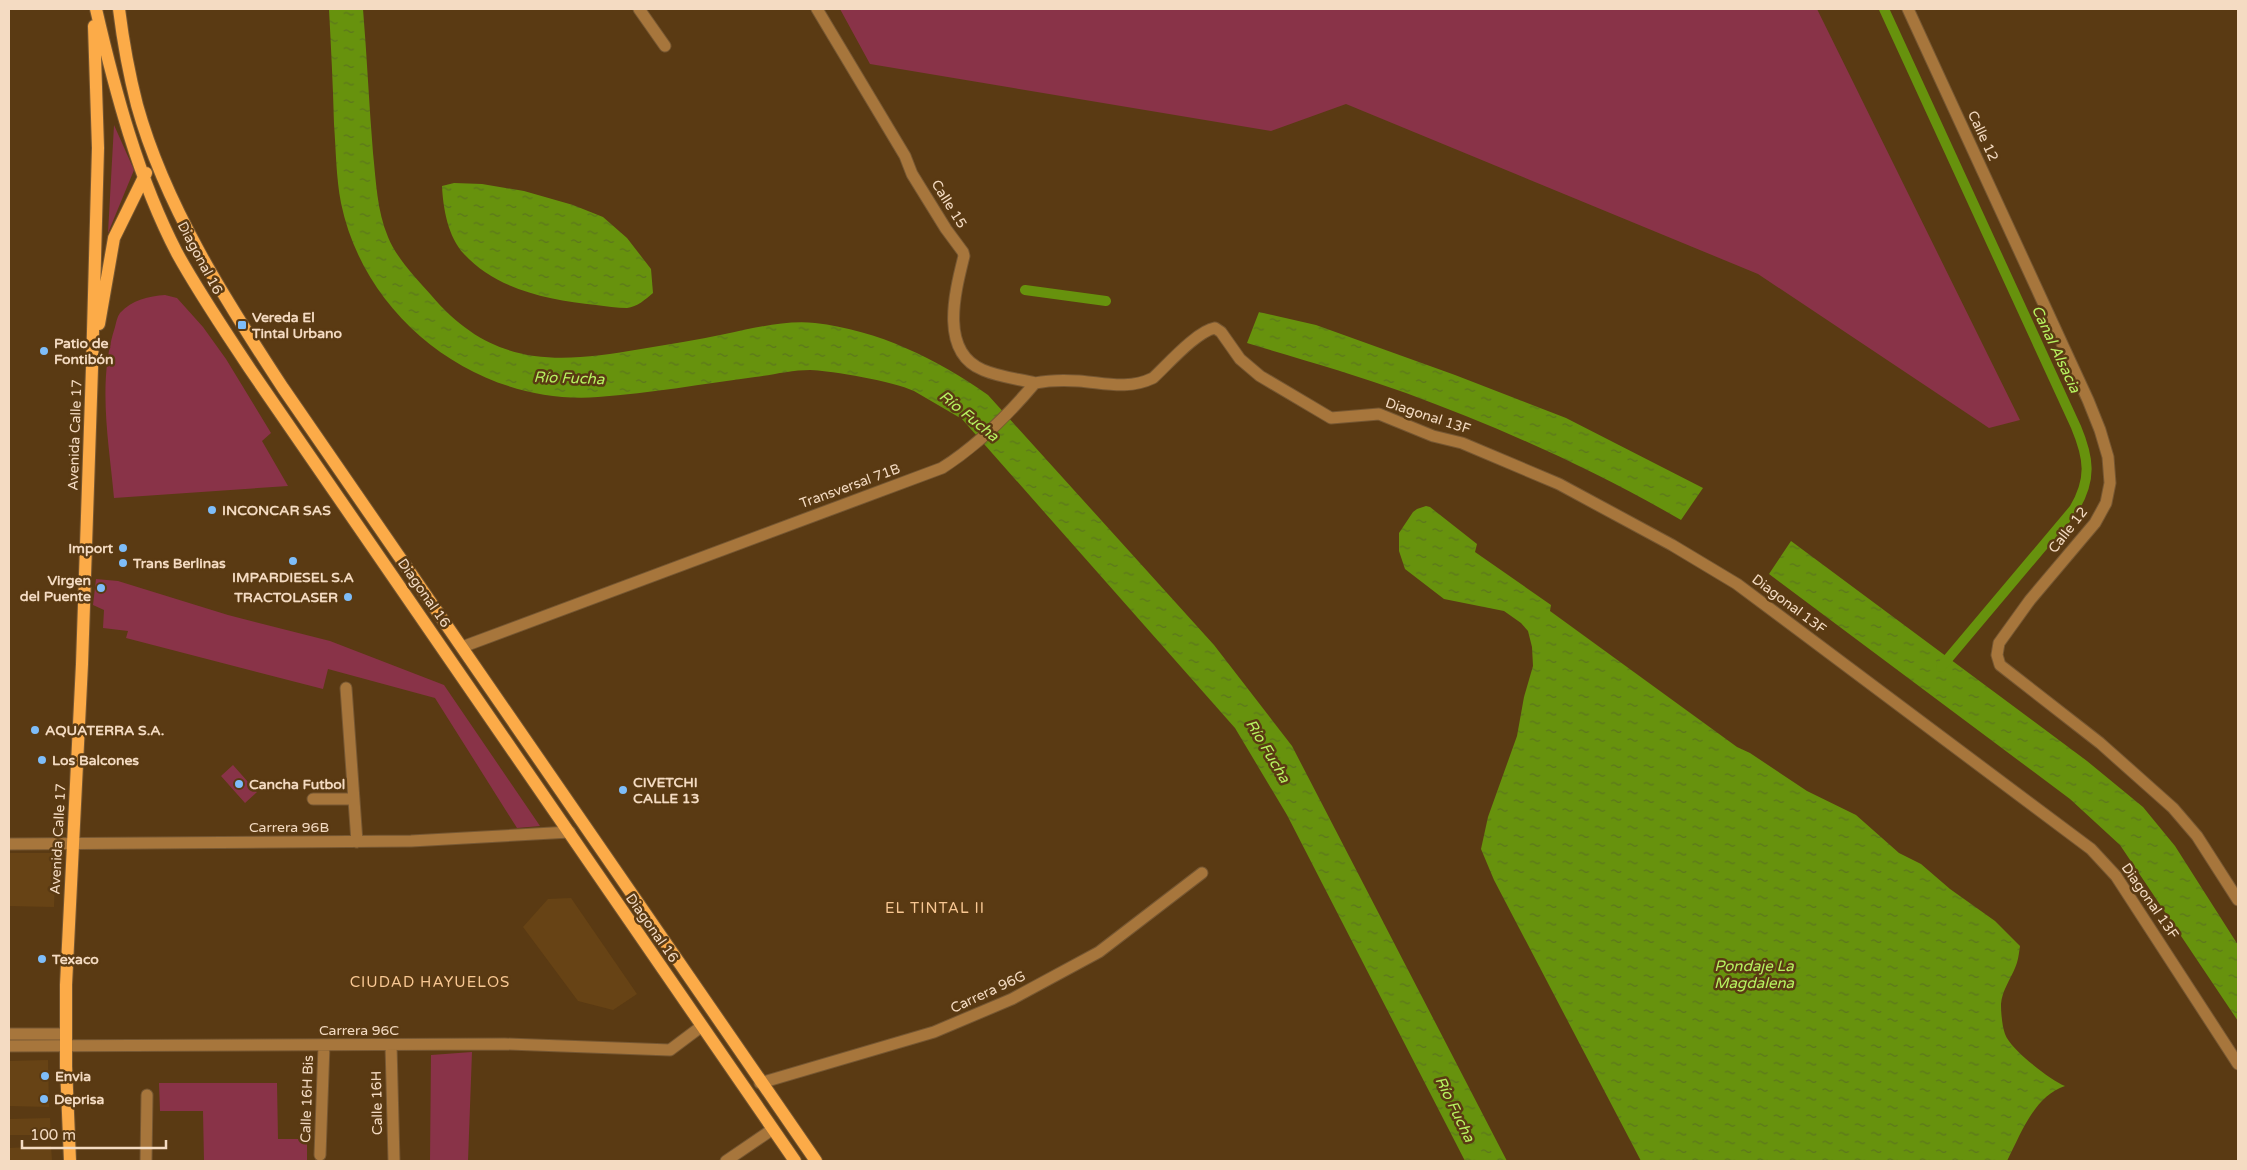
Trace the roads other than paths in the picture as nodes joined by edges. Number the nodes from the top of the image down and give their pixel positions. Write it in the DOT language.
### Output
graph roads {
  1 [pos="95,9"];
  2 [pos="119,9"];
  3 [pos="638,9"];
  4 [pos="818,9"];
  5 [pos="1908,9"];
  6 [pos="665,46"];
  7 [pos="155,155"];
  8 [pos="145,176"];
  9 [pos="92,368"];
  10 [pos="1036,383"];
  11 [pos="462,647"];
  12 [pos="346,688"];
  13 [pos="313,799"];
  14 [pos="354,799"];
  15 [pos="570,832"];
  16 [pos="357,842"];
  17 [pos="9,844"];
  18 [pos="73,845"];
  19 [pos="1202,873"];
  20 [pos="2238,900"];
  21 [pos="702,1026"];
  22 [pos="9,1034"];
  23 [pos="66,1040"];
  24 [pos="391,1044"];
  25 [pos="324,1045"];
  26 [pos="9,1046"];
  27 [pos="2238,1064"];
  28 [pos="760,1083"];
  29 [pos="147,1095"];
  30 [pos="773,1129"];
  31 [pos="320,1155"];
  32 [pos="70,1161"];
  33 [pos="146,1161"];
  34 [pos="394,1161"];
  35 [pos="726,1161"];
  36 [pos="795,1161"];
  37 [pos="816,1161"];
  1 -- 8 [label="main road, Diagonal 16"];
  1 -- 9 [label="main road, Avenida Calle 17"];
  2 -- 7 [label="main road"];
  3 -- 6 [label="street"];
  4 -- 10 [label="street, Calle 15"];
  5 -- 20 [label="street, Calle 12"];
  7 -- 8 [label="main road, Avenida Calle 17"];
  7 -- 11 [label="main road, Diagonal 16"];
  8 -- 9 [label="main road, Avenida Calle 17"];
  8 -- 15 [label="main road, Diagonal 16"];
  9 -- 18 [label="main road, Avenida Calle 17"];
  10 -- 11 [label="street, Transversal 71B"];
  10 -- 27 [label="street, Diagonal 13F"];
  11 -- 28 [label="main road, Diagonal 16"];
  12 -- 14 [label="street"];
  13 -- 14 [label="street"];
  14 -- 16 [label="street"];
  15 -- 16 [label="street, Carrera 96B"];
  15 -- 21 [label="main road, Diagonal 16"];
  16 -- 18 [label="street, Carrera 96B"];
  17 -- 18 [label="street, Carrera 96B"];
  18 -- 23 [label="main road, Avenida Calle 17"];
  19 -- 28 [label="street, Carrera 96G"];
  21 -- 24 [label="street, Carrera 96C"];
  21 -- 30 [label="main road, Diagonal 16"];
  22 -- 23 [label="street, Carrera 96C"];
  23 -- 25 [label="street, Carrera 96C"];
  23 -- 26 [label="street, Carrera 96C"];
  23 -- 32 [label="main road, Avenida Calle 17"];
  24 -- 25 [label="street, Carrera 96C"];
  24 -- 34 [label="street, Calle 16H"];
  25 -- 31 [label="street, Calle 16H Bis"];
  28 -- 37 [label="main road, Diagonal 16"];
  29 -- 33 [label="street"];
  30 -- 35 [label="street"];
  30 -- 36 [label="main road, Diagonal 16"];
}
